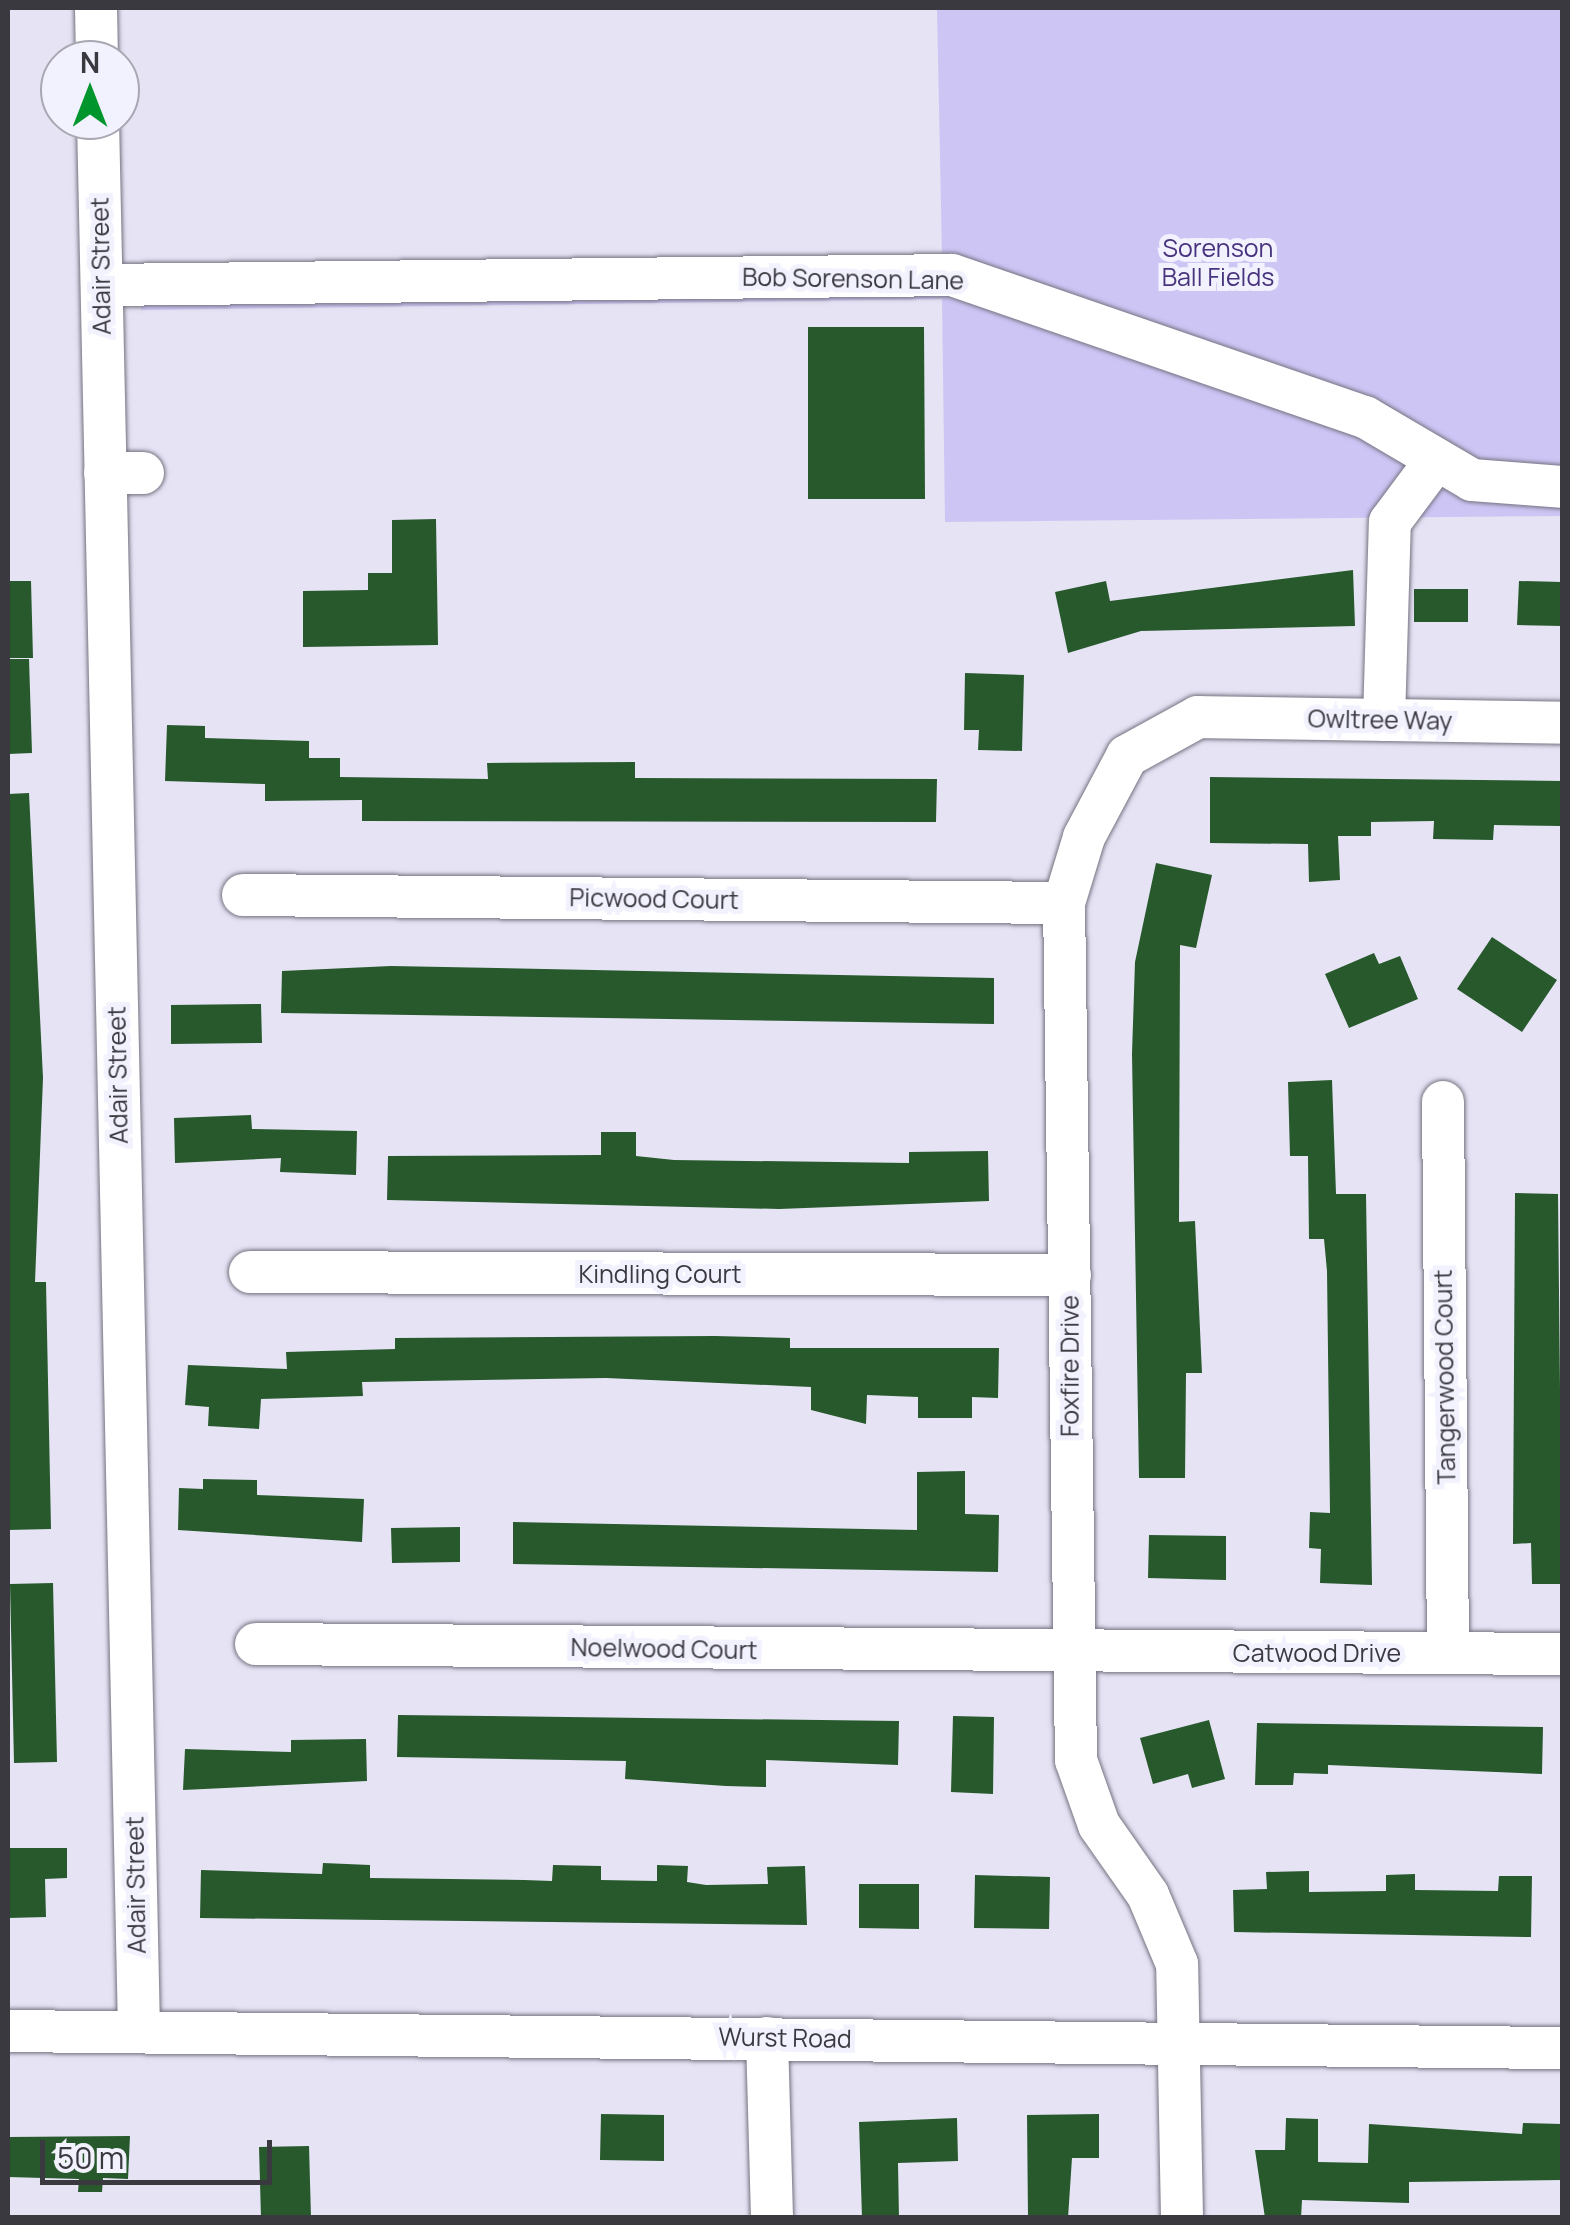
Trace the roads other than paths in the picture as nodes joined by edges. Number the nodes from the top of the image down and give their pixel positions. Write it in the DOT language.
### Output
graph roads {
  1 [pos="96,8"];
  2 [pos="97,40"];
  3 [pos="98,140"];
  4 [pos="102,285"];
  5 [pos="1434,463"];
  6 [pos="1562,487"];
  7 [pos="1198,717"];
  8 [pos="1384,720"];
  9 [pos="1562,723"];
  10 [pos="243,896"];
  11 [pos="1064,903"];
  12 [pos="1442,1102"];
  13 [pos="250,1272"];
  14 [pos="1070,1276"];
  15 [pos="256,1644"];
  16 [pos="1448,1652"];
  17 [pos="1071,1654"];
  18 [pos="1562,1654"];
  19 [pos="8,2030"];
  20 [pos="139,2031"];
  21 [pos="767,2038"];
  22 [pos="1177,2045"];
  23 [pos="1562,2048"];
  24 [pos="772,2218"];
  25 [pos="1182,2218"];
  1 -- 2 [label="street"];
  3 -- 4 [label="street, Adair Street"];
  4 -- 5 [label="street, Bob Sorenson Lane"];
  4 -- 20 [label="street, Adair Street"];
  5 -- 6 [label="street, Bob Sorenson Lane"];
  5 -- 8 [label="street"];
  7 -- 8 [label="street, Owltree Way"];
  7 -- 11 [label="street, Foxfire Drive"];
  8 -- 9 [label="street, Owltree Way"];
  10 -- 11 [label="street, Picwood Court"];
  11 -- 14 [label="street, Foxfire Drive"];
  12 -- 16 [label="street, Tangerwood Court"];
  13 -- 14 [label="street, Kindling Court"];
  14 -- 17 [label="street, Foxfire Drive"];
  15 -- 17 [label="street, Noelwood Court"];
  16 -- 17 [label="street, Catwood Drive"];
  16 -- 18 [label="street, Catwood Drive"];
  17 -- 22 [label="street, Foxfire Drive"];
  19 -- 20 [label="street, Wurst Road"];
  20 -- 21 [label="street, Wurst Road"];
  21 -- 22 [label="street, Wurst Road"];
  21 -- 24 [label="street"];
  22 -- 23 [label="street, Wurst Road"];
  22 -- 25 [label="street, Foxfire Drive"];
}
